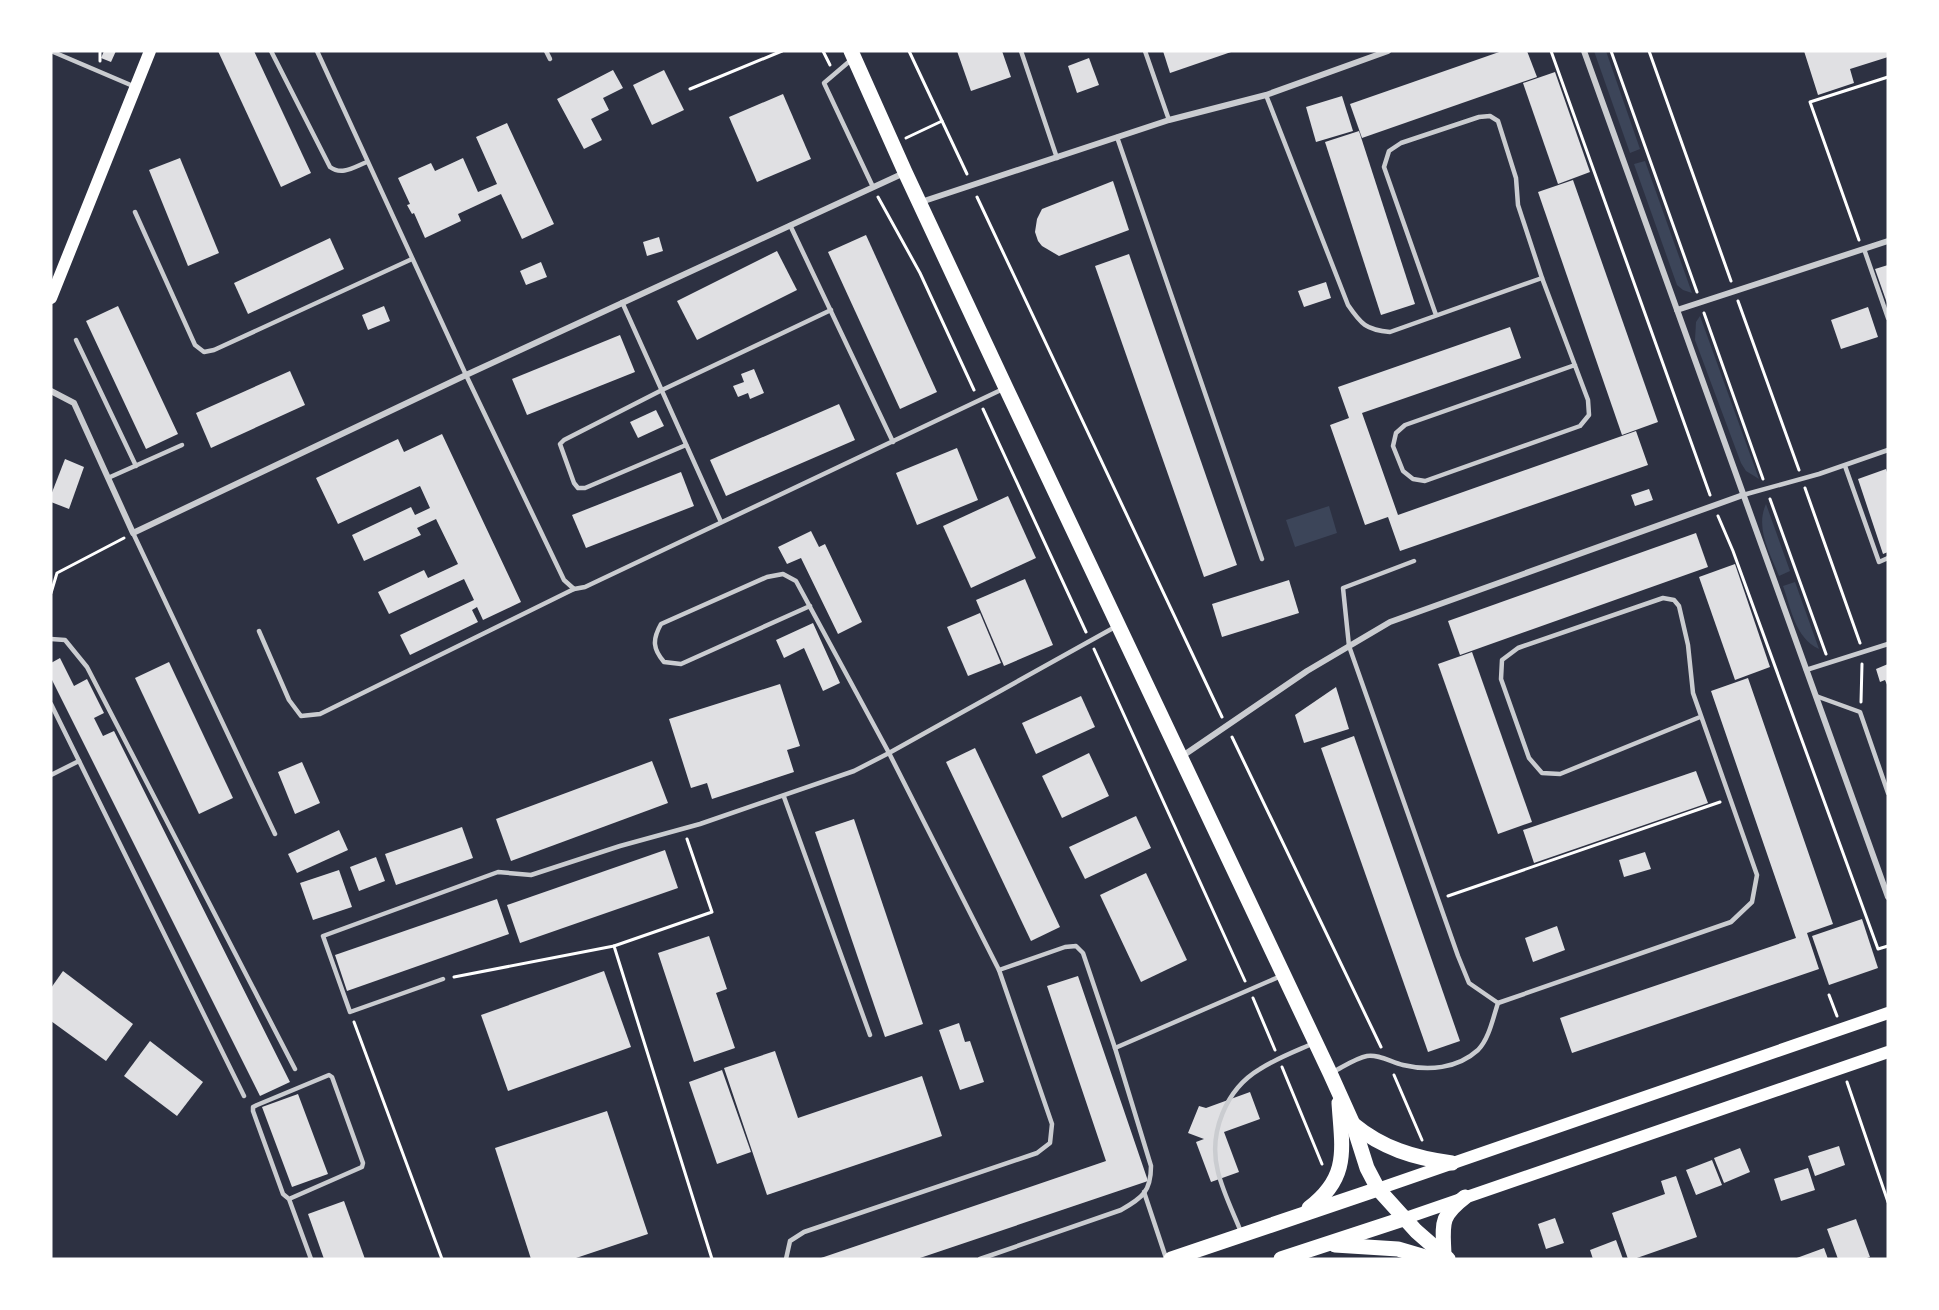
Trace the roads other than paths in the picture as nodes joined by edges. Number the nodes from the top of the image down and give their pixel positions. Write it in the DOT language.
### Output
graph roads {
  1 [pos="51,51"];
  2 [pos="150,51"];
  3 [pos="271,51"];
  4 [pos="317,51"];
  5 [pos="546,51"];
  6 [pos="1021,51"];
  7 [pos="1145,51"];
  8 [pos="1388,51"];
  9 [pos="1584,51"];
  10 [pos="853,54"];
  11 [pos="550,59"];
  12 [pos="136,87"];
  13 [pos="1266,95"];
  14 [pos="1169,120"];
  15 [pos="1118,137"];
  16 [pos="1057,158"];
  17 [pos="367,162"];
  18 [pos="905,172"];
  19 [pos="873,187"];
  20 [pos="919,203"];
  21 [pos="135,212"];
  22 [pos="790,225"];
  23 [pos="1888,241"];
  24 [pos="1864,249"];
  25 [pos="412,259"];
  26 [pos="1542,278"];
  27 [pos="51,298"];
  28 [pos="622,302"];
  29 [pos="831,310"];
  30 [pos="1677,310"];
  31 [pos="1436,315"];
  32 [pos="1888,318"];
  33 [pos="76,340"];
  34 [pos="1575,365"];
  35 [pos="466,375"];
  36 [pos="1006,388"];
  37 [pos="662,390"];
  38 [pos="51,391"];
  39 [pos="893,442"];
  40 [pos="182,445"];
  41 [pos="686,445"];
  42 [pos="1888,450"];
  43 [pos="136,466"];
  44 [pos="1845,466"];
  45 [pos="108,478"];
  46 [pos="1743,495"];
  47 [pos="721,522"];
  48 [pos="133,533"];
  49 [pos="1888,558"];
  50 [pos="1262,559"];
  51 [pos="1414,561"];
  52 [pos="574,589"];
  53 [pos="810,606"];
  54 [pos="1117,625"];
  55 [pos="259,631"];
  56 [pos="51,639"];
  57 [pos="1888,644"];
  58 [pos="1349,646"];
  59 [pos="1806,670"];
  60 [pos="1816,696"];
  61 [pos="51,704"];
  62 [pos="1700,717"];
  63 [pos="889,753"];
  64 [pos="1180,758"];
  65 [pos="79,761"];
  66 [pos="51,775"];
  67 [pos="1888,793"];
  68 [pos="784,796"];
  69 [pos="275,834"];
  70 [pos="1888,897"];
  71 [pos="999,970"];
  72 [pos="1284,975"];
  73 [pos="443,979"];
  74 [pos="1498,1003"];
  75 [pos="1888,1013"];
  76 [pos="870,1035"];
  77 [pos="1315,1042"];
  78 [pos="1115,1048"];
  79 [pos="1888,1052"];
  80 [pos="295,1069"];
  81 [pos="1330,1073"];
  82 [pos="1338,1094"];
  83 [pos="244,1096"];
  84 [pos="1353,1124"];
  85 [pos="1452,1163"];
  86 [pos="1378,1189"];
  87 [pos="1144,1192"];
  88 [pos="1465,1197"];
  89 [pos="289,1199"];
  90 [pos="1298,1216"];
  91 [pos="1406,1218"];
  92 [pos="1242,1234"];
  93 [pos="1323,1245"];
  94 [pos="1441,1258"];
  95 [pos="311,1259"];
  96 [pos="786,1259"];
  97 [pos="980,1259"];
  98 [pos="1169,1259"];
  99 [pos="1281,1259"];
  1 -- 12 [label="lane"];
  2 -- 12 [label="main road"];
  3 -- 17 [label="lane"];
  4 -- 17 [label="lane"];
  5 -- 11 [label="lane"];
  6 -- 16 [label="lane"];
  7 -- 14 [label="lane"];
  8 -- 13 [label="street"];
  9 -- 30 [label="street"];
  10 -- 18 [label="main road"];
  10 -- 19 [label="lane"];
  12 -- 27 [label="main road"];
  13 -- 14 [label="street"];
  13 -- 31 [label="lane"];
  14 -- 15 [label="street"];
  15 -- 16 [label="street"];
  15 -- 50 [label="lane"];
  16 -- 20 [label="street"];
  17 -- 25 [label="lane"];
  18 -- 19 [label="street"];
  18 -- 20 [label="main road"];
  19 -- 22 [label="street"];
  20 -- 36 [label="main road"];
  21 -- 25 [label="lane"];
  22 -- 28 [label="street"];
  22 -- 29 [label="lane"];
  23 -- 24 [label="street"];
  24 -- 30 [label="street"];
  24 -- 32 [label="lane"];
  25 -- 35 [label="lane"];
  26 -- 31 [label="lane"];
  26 -- 31 [label="lane"];
  26 -- 34 [label="lane"];
  28 -- 35 [label="street"];
  28 -- 37 [label="lane"];
  29 -- 37 [label="lane"];
  29 -- 39 [label="lane"];
  30 -- 46 [label="street"];
  33 -- 43 [label="lane"];
  34 -- 34 [label="lane"];
  35 -- 48 [label="street"];
  35 -- 52 [label="lane"];
  36 -- 39 [label="lane"];
  36 -- 54 [label="main road"];
  37 -- 41 [label="lane"];
  37 -- 41 [label="lane"];
  38 -- 45 [label="street"];
  39 -- 47 [label="lane"];
  40 -- 43 [label="lane"];
  41 -- 47 [label="lane"];
  42 -- 44 [label="lane"];
  43 -- 45 [label="lane"];
  44 -- 46 [label="lane"];
  44 -- 49 [label="lane"];
  45 -- 48 [label="street"];
  46 -- 58 [label="street"];
  46 -- 59 [label="street"];
  47 -- 52 [label="lane"];
  48 -- 69 [label="lane"];
  51 -- 58 [label="lane"];
  52 -- 55 [label="lane"];
  53 -- 53 [label="lane"];
  53 -- 63 [label="lane"];
  54 -- 63 [label="lane"];
  54 -- 64 [label="main road"];
  56 -- 80 [label="lane"];
  57 -- 59 [label="lane"];
  58 -- 64 [label="street"];
  58 -- 74 [label="lane"];
  59 -- 60 [label="street"];
  60 -- 67 [label="lane"];
  60 -- 70 [label="street"];
  61 -- 65 [label="lane"];
  62 -- 62 [label="lane"];
  62 -- 74 [label="lane"];
  63 -- 68 [label="lane"];
  63 -- 71 [label="lane"];
  64 -- 72 [label="main road"];
  65 -- 66 [label="lane"];
  65 -- 83 [label="lane"];
  68 -- 73 [label="lane"];
  68 -- 76 [label="lane"];
  71 -- 78 [label="lane"];
  71 -- 96 [label="lane"];
  72 -- 77 [label="main road"];
  72 -- 78 [label="lane"];
  74 -- 81 [label="lane"];
  75 -- 85 [label="main road"];
  77 -- 81 [label="main road"];
  77 -- 92 [label="lane"];
  78 -- 87 [label="lane"];
  79 -- 88 [label="main road"];
  81 -- 82 [label="main road"];
  82 -- 84 [label="main road"];
  82 -- 90 [label="main road"];
  84 -- 85 [label="main road"];
  84 -- 86 [label="main road"];
  85 -- 86 [label="main road"];
  86 -- 90 [label="main road"];
  86 -- 91 [label="main road"];
  87 -- 97 [label="lane"];
  87 -- 98 [label="lane"];
  88 -- 91 [label="main road"];
  88 -- 94 [label="main road"];
  89 -- 89 [label="lane"];
  89 -- 95 [label="lane"];
  90 -- 92 [label="main road"];
  91 -- 93 [label="main road"];
  91 -- 94 [label="main road"];
  92 -- 98 [label="main road"];
  93 -- 94 [label="main road"];
  93 -- 99 [label="main road"];
}
